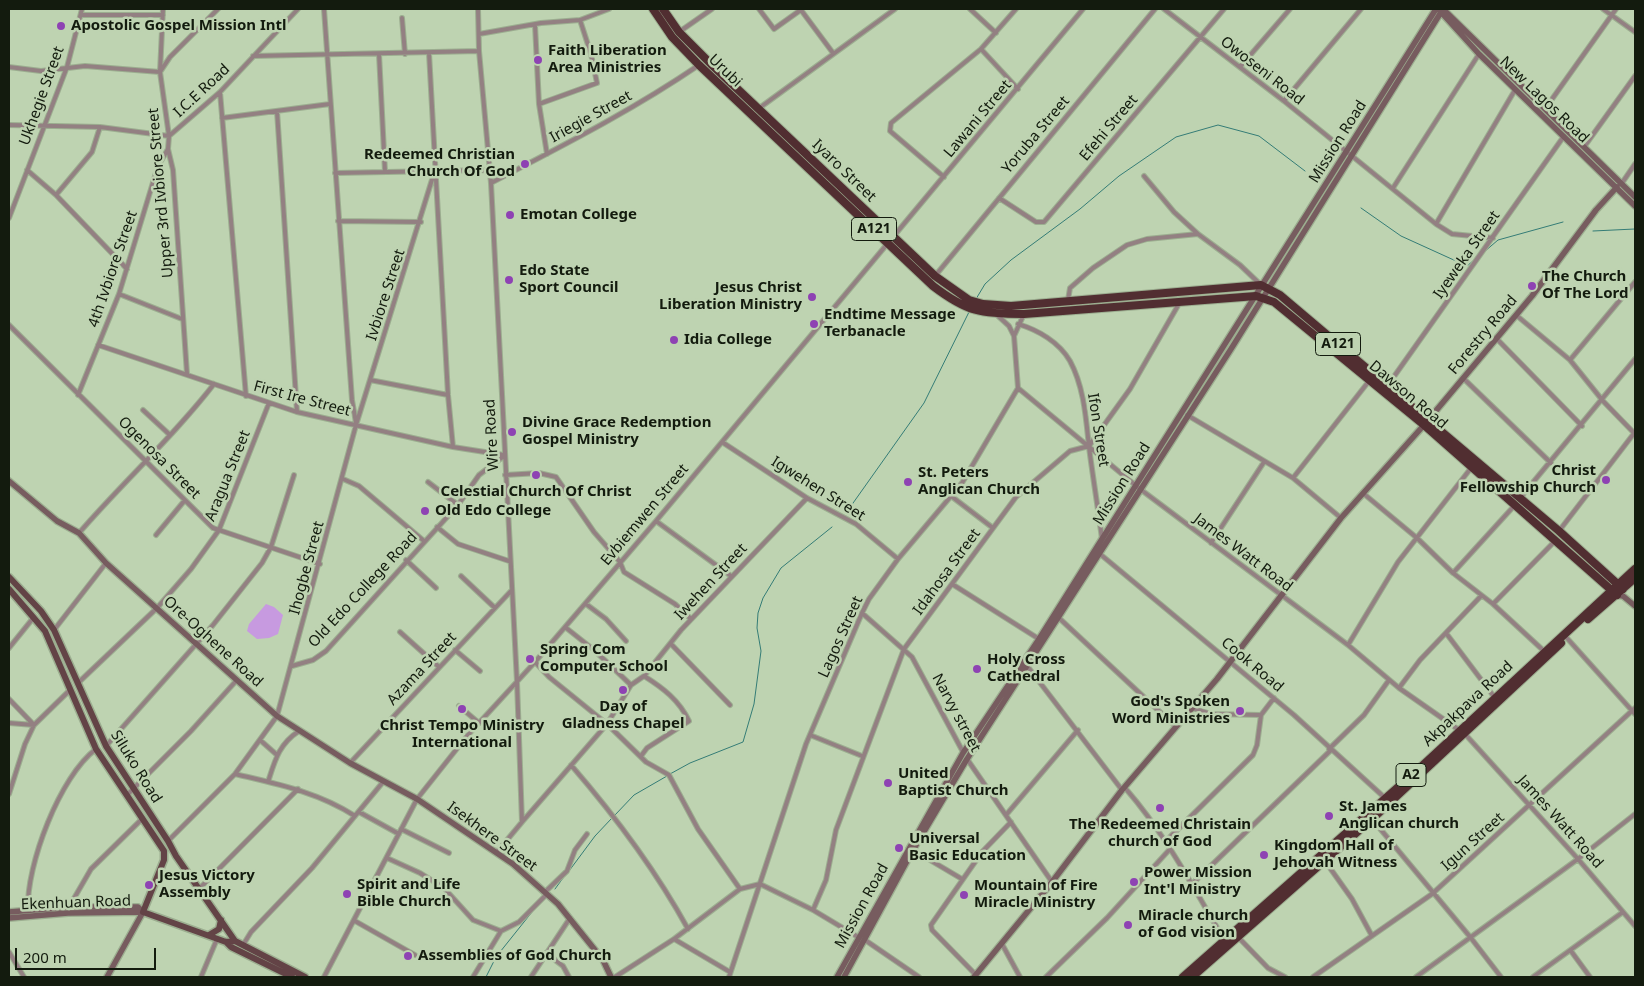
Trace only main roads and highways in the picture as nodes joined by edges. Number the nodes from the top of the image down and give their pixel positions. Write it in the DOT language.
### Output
graph roads {
  1 [pos="653,9"];
  2 [pos="663,9"];
  3 [pos="788,143"];
  4 [pos="890,240"];
  5 [pos="983,304"];
  6 [pos="996,314"];
  7 [pos="1426,423"];
  8 [pos="1635,569"];
  9 [pos="9,577"];
  10 [pos="1635,578"];
  11 [pos="9,588"];
  12 [pos="1619,591"];
  13 [pos="1462,732"];
  14 [pos="143,912"];
  15 [pos="221,920"];
  16 [pos="209,936"];
  17 [pos="235,941"];
  18 [pos="226,942"];
  19 [pos="292,977"];
  20 [pos="305,977"];
  21 [pos="1182,977"];
  22 [pos="1192,977"];
  1 -- 3 [label="highway, Urubi / A121"];
  2 -- 3 [label="highway, Urubi / A121"];
  3 -- 4 [label="highway, Iyaro Street / A121"];
  4 -- 5 [label="highway, Iyaro Street / A121"];
  4 -- 6 [label="highway, Iyaro Street / A121"];
  5 -- 7 [label="highway, Dawson Road / A121"];
  6 -- 7 [label="highway, Dawson Road / A121"];
  7 -- 12 [label="highway, Dawson Road / A121"];
  7 -- 12 [label="highway, Dawson Road / A121"];
  8 -- 12 [label="highway, Akpakpava Road / A2"];
  9 -- 15 [label="main road, Siluko Road"];
  10 -- 12 [label="highway, Akpakpava Road / A2"];
  11 -- 14 [label="main road, Siluko Road"];
  12 -- 13 [label="highway, Akpakpava Road / A2"];
  12 -- 13 [label="highway, Akpakpava Road / A2"];
  13 -- 21 [label="highway, Akpakpava Road / A2"];
  13 -- 22 [label="highway, Akpakpava Road / A2"];
  14 -- 16 [label="main road, Ekenhuan Road"];
  15 -- 16 [label="main road"];
  15 -- 17 [label="main road, Siluko Road"];
  16 -- 18 [label="main road, Ekenhuan Road"];
  17 -- 18 [label="main road, Ekenhuan Road"];
  17 -- 20 [label="main road"];
  18 -- 19 [label="main road"];
}
